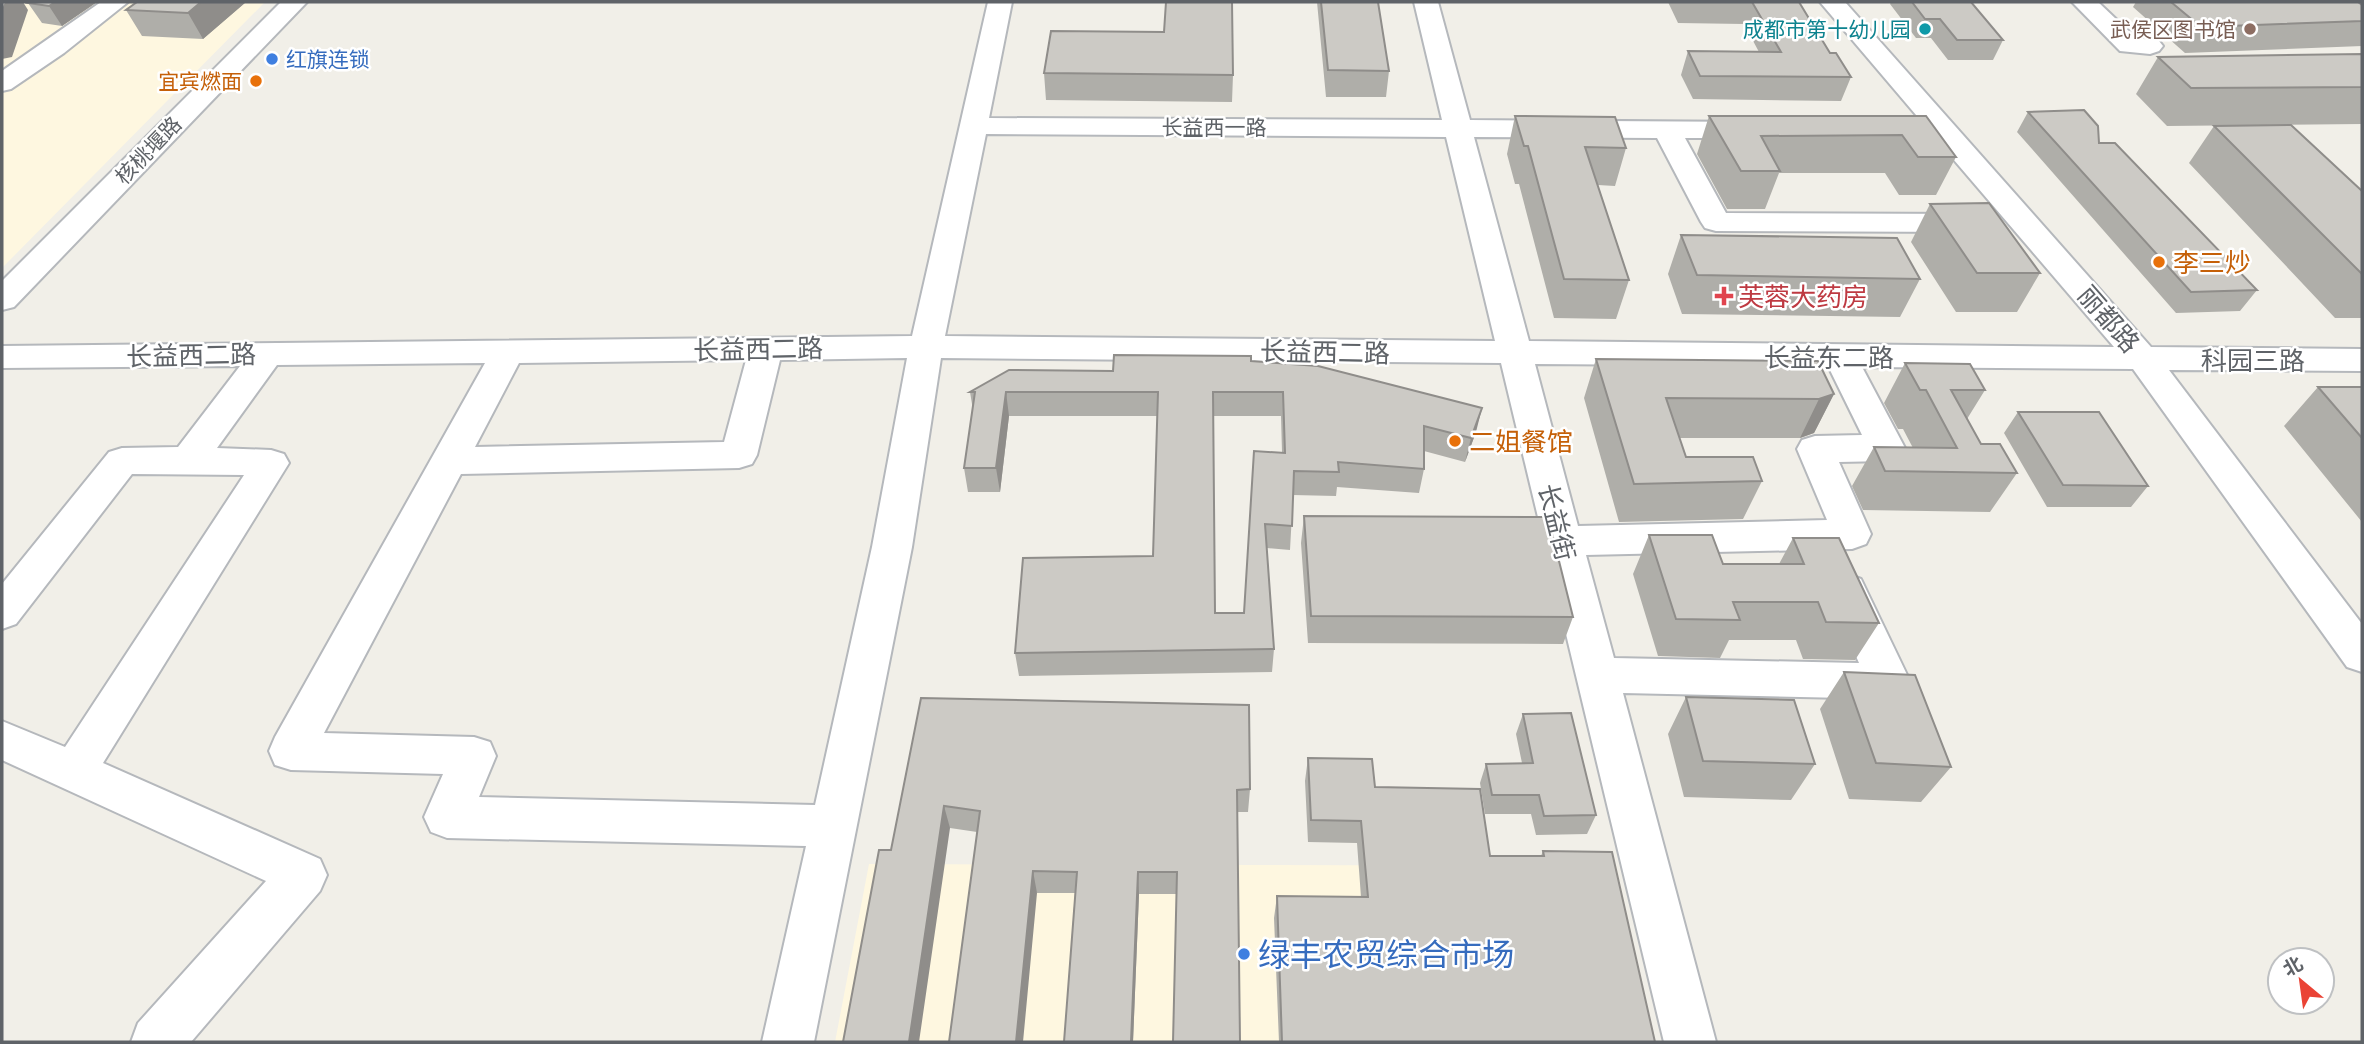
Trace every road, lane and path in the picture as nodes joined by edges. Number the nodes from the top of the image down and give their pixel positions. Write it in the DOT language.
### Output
graph roads {
  1 [pos="117,2"];
  2 [pos="295,2"];
  3 [pos="1000,2"];
  4 [pos="1426,2"];
  5 [pos="1832,2"];
  6 [pos="2100,12"];
  7 [pos="2150,47"];
  8 [pos="2,83"];
  9 [pos="972,126"];
  10 [pos="1455,128"];
  11 [pos="1667,130"];
  12 [pos="1791,130"];
  13 [pos="1860,130"];
  14 [pos="1942,131"];
  15 [pos="2024,223"];
  16 [pos="2,300"];
  17 [pos="926,347"];
  18 [pos="766,349"];
  19 [pos="508,352"];
  20 [pos="267,354"];
  21 [pos="1514,354"];
  22 [pos="2,357"];
  23 [pos="1840,357"];
  24 [pos="2144,359"];
  25 [pos="2362,360"];
  26 [pos="188,460"];
  27 [pos="450,461"];
  28 [pos="1821,535"];
  29 [pos="1562,541"];
  30 [pos="2,612"];
  31 [pos="2362,655"];
  32 [pos="1596,675"];
  33 [pos="2,740"];
  34 [pos="74,771"];
  35 [pos="834,826"];
  36 [pos="157,1042"];
  37 [pos="788,1042"];
  38 [pos="1690,1042"];
  1 -- 8 [label="street"];
  2 -- 16 [label="street, 核桃堰路"];
  3 -- 9 [label="street"];
  4 -- 10 [label="street, 长益街"];
  5 -- 14 [label="street, 丽都路"];
  6 -- 7 [label="street"];
  9 -- 10 [label="street, 长益西一路"];
  9 -- 17 [label="street"];
  10 -- 11 [label="street, 长益西一路"];
  10 -- 21 [label="street, 长益街"];
  11 -- 12 [label="street, 长益西一路"];
  11 -- 15 [label="street"];
  13 -- 14 [label="street"];
  14 -- 15 [label="street, 丽都路"];
  15 -- 24 [label="street, 丽都路"];
  17 -- 18 [label="street, 长益西二路"];
  17 -- 21 [label="street, 长益西二路"];
  17 -- 35 [label="street"];
  18 -- 19 [label="street, 长益西二路"];
  18 -- 27 [label="street"];
  19 -- 20 [label="street, 长益西二路"];
  19 -- 27 [label="street"];
  20 -- 22 [label="street, 长益西二路"];
  20 -- 26 [label="street"];
  21 -- 23 [label="street, 长益东二路"];
  21 -- 29 [label="street, 长益街"];
  23 -- 24 [label="street, 长益东二路"];
  23 -- 28 [label="street"];
  24 -- 25 [label="street, 科园三路"];
  24 -- 31 [label="street, 丽都路"];
  26 -- 30 [label="street"];
  26 -- 34 [label="street"];
  27 -- 35 [label="street"];
  28 -- 29 [label="street"];
  28 -- 32 [label="street"];
  29 -- 32 [label="street, 长益街"];
  32 -- 38 [label="street, 长益街"];
  33 -- 34 [label="street"];
  34 -- 36 [label="street"];
  35 -- 37 [label="street"];
}
